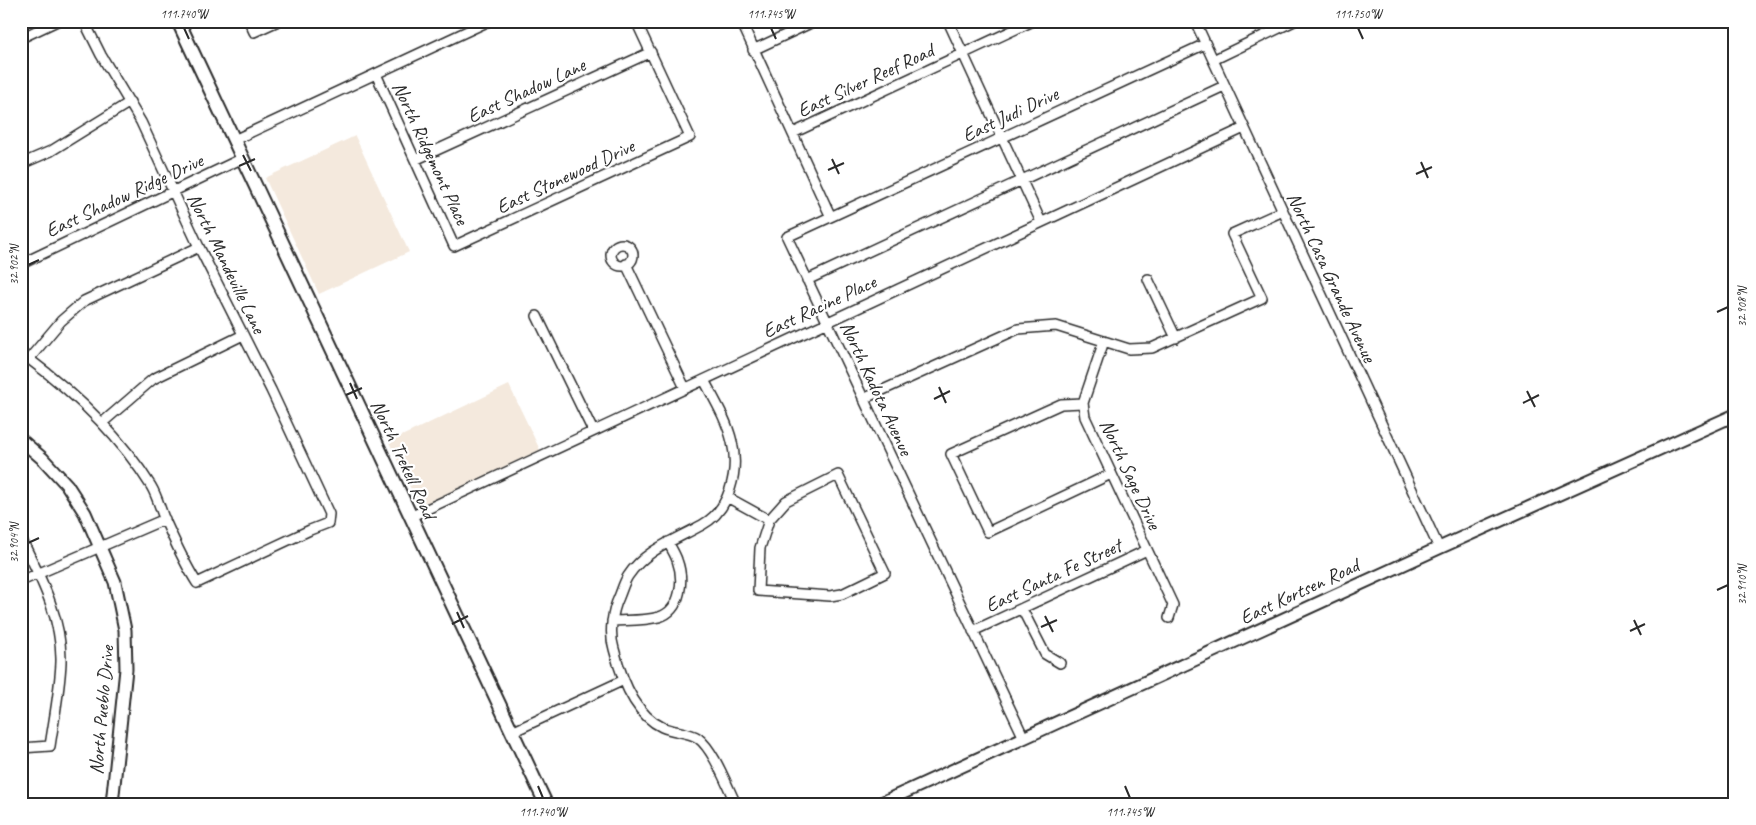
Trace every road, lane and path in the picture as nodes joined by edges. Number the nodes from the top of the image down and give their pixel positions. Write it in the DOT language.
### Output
graph roads {
  1 [pos="57,21"];
  2 [pos="84,21"];
  3 [pos="178,21"];
  4 [pos="249,21"];
  5 [pos="278,21"];
  6 [pos="489,21"];
  7 [pos="636,21"];
  8 [pos="740,21"];
  9 [pos="814,21"];
  10 [pos="948,21"];
  11 [pos="1033,21"];
  12 [pos="1194,21"];
  13 [pos="1294,21"];
  14 [pos="21,38"];
  15 [pos="1205,44"];
  16 [pos="753,50"];
  17 [pos="651,52"];
  18 [pos="963,54"];
  19 [pos="1212,60"];
  20 [pos="376,74"];
  21 [pos="1224,86"];
  22 [pos="130,102"];
  23 [pos="1244,128"];
  24 [pos="793,133"];
  25 [pos="1002,137"];
  26 [pos="234,140"];
  27 [pos="243,158"];
  28 [pos="415,160"];
  29 [pos="21,164"];
  30 [pos="1022,180"];
  31 [pos="172,191"];
  32 [pos="1282,211"];
  33 [pos="830,216"];
  34 [pos="1042,222"];
  35 [pos="454,246"];
  36 [pos="198,247"];
  37 [pos="21,264"];
  38 [pos="626,264"];
  39 [pos="1148,279"];
  40 [pos="807,280"];
  41 [pos="538,316"];
  42 [pos="826,322"];
  43 [pos="243,335"];
  44 [pos="1176,338"];
  45 [pos="1104,341"];
  46 [pos="704,380"];
  47 [pos="685,388"];
  48 [pos="863,399"];
  49 [pos="1083,403"];
  50 [pos="1735,415"];
  51 [pos="102,422"];
  52 [pos="593,431"];
  53 [pos="21,440"];
  54 [pos="1112,474"];
  55 [pos="727,497"];
  56 [pos="410,517"];
  57 [pos="165,519"];
  58 [pos="769,520"];
  59 [pos="21,538"];
  60 [pos="668,542"];
  61 [pos="101,546"];
  62 [pos="1439,548"];
  63 [pos="1147,550"];
  64 [pos="38,573"];
  65 [pos="21,581"];
  66 [pos="1022,608"];
  67 [pos="1170,618"];
  68 [pos="612,621"];
  69 [pos="973,631"];
  70 [pos="1060,663"];
  71 [pos="624,680"];
  72 [pos="512,732"];
  73 [pos="1024,738"];
  74 [pos="21,748"];
  75 [pos="112,804"];
  76 [pos="546,804"];
  77 [pos="736,804"];
  78 [pos="879,804"];
  1 -- 14 [label="street"];
  2 -- 22 [label="street, North Mandeville Lane"];
  3 -- 26 [label="main road, North Trekell Road"];
  4 -- 5 [label="street"];
  6 -- 20 [label="street"];
  7 -- 17 [label="street"];
  8 -- 16 [label="street"];
  9 -- 16 [label="street"];
  10 -- 18 [label="street"];
  11 -- 18 [label="street, East Silver Reef Road"];
  12 -- 15 [label="street, North Casa Grande Avenue"];
  13 -- 19 [label="street"];
  15 -- 19 [label="street, North Casa Grande Avenue"];
  15 -- 25 [label="street, East Judi Drive"];
  16 -- 24 [label="street"];
  17 -- 28 [label="street, East Shadow Lane"];
  17 -- 35 [label="street, East Stonewood Drive"];
  18 -- 24 [label="street, East Silver Reef Road"];
  18 -- 25 [label="street"];
  19 -- 21 [label="street, North Casa Grande Avenue"];
  20 -- 26 [label="street"];
  20 -- 28 [label="street, North Ridgemont Place"];
  21 -- 23 [label="street, North Casa Grande Avenue"];
  21 -- 30 [label="street"];
  22 -- 29 [label="street"];
  22 -- 31 [label="street, North Mandeville Lane"];
  23 -- 32 [label="street, North Casa Grande Avenue"];
  23 -- 34 [label="street, East Racine Place"];
  24 -- 33 [label="street"];
  25 -- 30 [label="street"];
  25 -- 33 [label="street, East Judi Drive"];
  26 -- 27 [label="main road, North Trekell Road"];
  27 -- 31 [label="street, East Shadow Ridge Drive"];
  27 -- 56 [label="main road, North Trekell Road"];
  28 -- 35 [label="street, North Ridgemont Place"];
  30 -- 34 [label="street"];
  30 -- 40 [label="street"];
  31 -- 36 [label="street, North Mandeville Lane"];
  31 -- 37 [label="street, East Shadow Ridge Drive"];
  32 -- 44 [label="street"];
  32 -- 62 [label="street, North Casa Grande Avenue"];
  33 -- 40 [label="street, North Kadota Avenue"];
  34 -- 42 [label="street, East Racine Place"];
  36 -- 43 [label="street, North Mandeville Lane"];
  36 -- 51 [label="street"];
  38 -- 47 [label="street"];
  39 -- 44 [label="street"];
  40 -- 42 [label="street, North Kadota Avenue"];
  41 -- 52 [label="street"];
  42 -- 46 [label="street, East Racine Place"];
  42 -- 48 [label="street, North Kadota Avenue"];
  43 -- 51 [label="street"];
  43 -- 57 [label="street, North Mandeville Lane"];
  44 -- 45 [label="street"];
  45 -- 48 [label="street"];
  45 -- 49 [label="street, North Sage Drive"];
  46 -- 47 [label="street, East Racine Place"];
  46 -- 55 [label="street"];
  47 -- 52 [label="street, East Racine Place"];
  48 -- 69 [label="street, North Kadota Avenue"];
  49 -- 54 [label="street, North Sage Drive"];
  49 -- 54 [label="street"];
  50 -- 62 [label="street, East Kortsen Road"];
  51 -- 57 [label="street"];
  52 -- 56 [label="street, East Racine Place"];
  53 -- 61 [label="street, North Pueblo Drive"];
  54 -- 63 [label="street, North Sage Drive"];
  55 -- 58 [label="street"];
  55 -- 60 [label="street"];
  56 -- 72 [label="main road, North Trekell Road"];
  57 -- 61 [label="street"];
  58 -- 58 [label="street"];
  59 -- 64 [label="street"];
  60 -- 68 [label="street"];
  60 -- 68 [label="street"];
  61 -- 64 [label="street"];
  61 -- 75 [label="street, North Pueblo Drive"];
  62 -- 73 [label="street, East Kortsen Road"];
  63 -- 66 [label="street, East Santa Fe Street"];
  63 -- 67 [label="street, North Sage Drive"];
  64 -- 65 [label="street"];
  64 -- 74 [label="street"];
  66 -- 69 [label="street, East Santa Fe Street"];
  66 -- 70 [label="street"];
  68 -- 71 [label="street"];
  69 -- 73 [label="street, North Kadota Avenue"];
  71 -- 72 [label="street"];
  71 -- 77 [label="street"];
  72 -- 76 [label="main road, North Trekell Road"];
  73 -- 78 [label="street, East Kortsen Road"];
}
